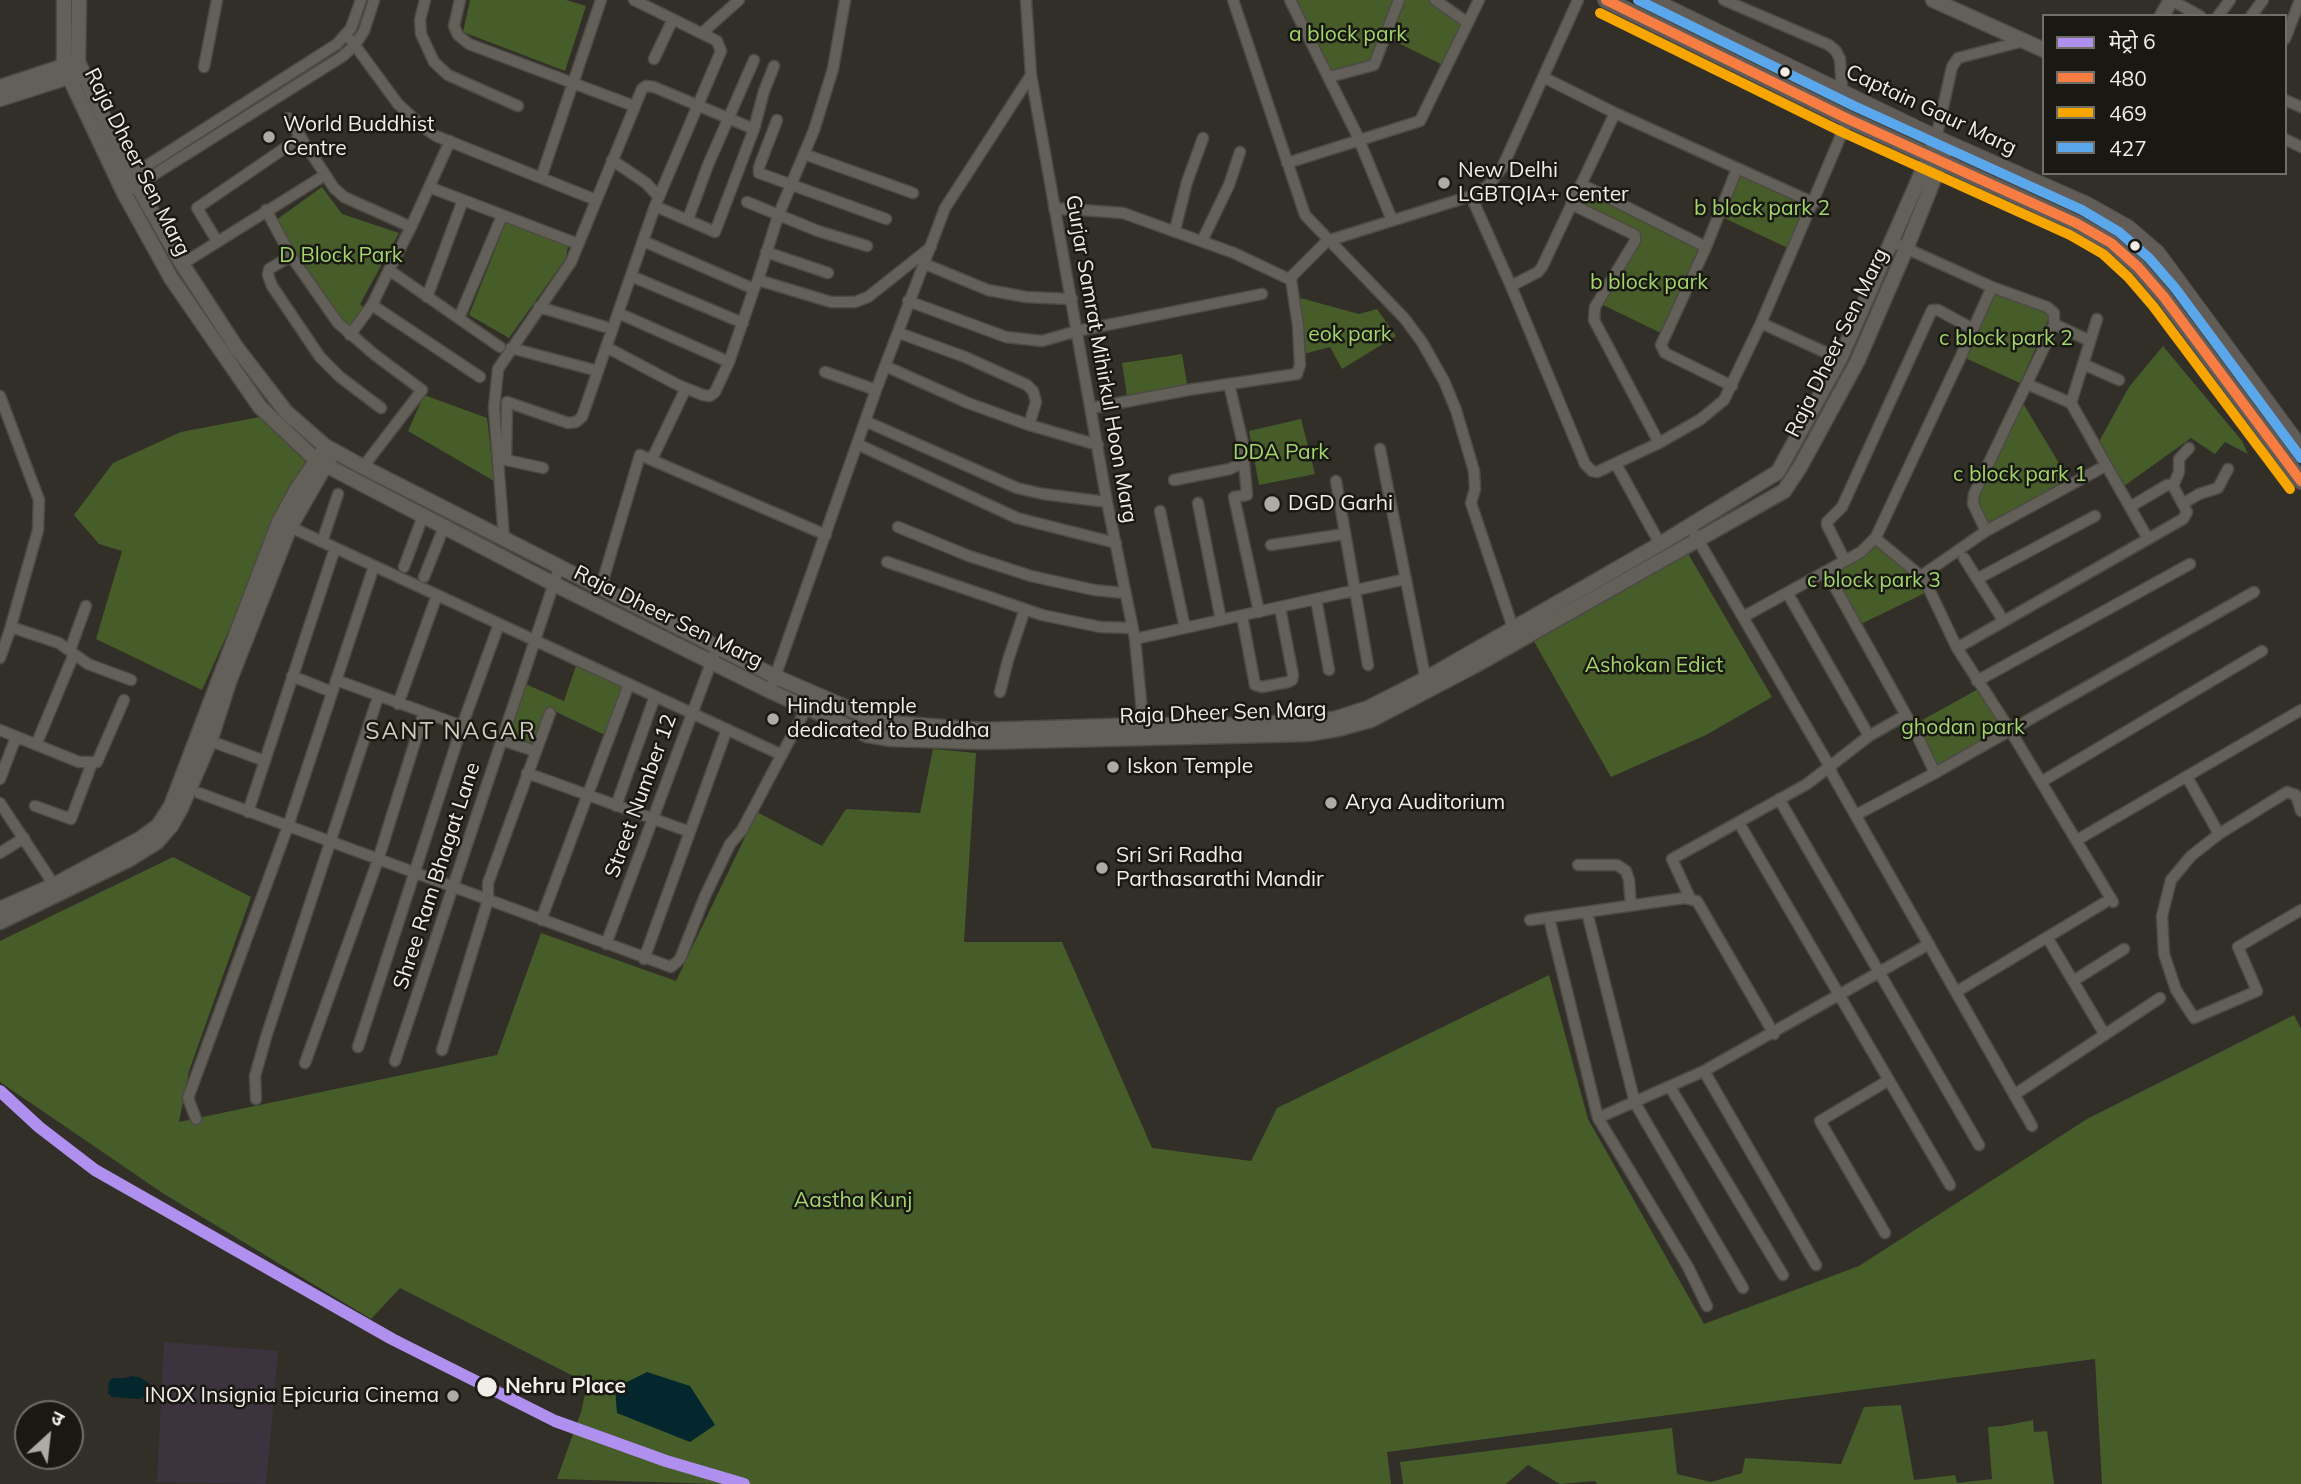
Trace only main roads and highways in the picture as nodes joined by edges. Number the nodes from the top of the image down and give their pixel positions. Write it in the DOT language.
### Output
graph roads {
  1 [pos="1606,0"];
  2 [pos="1651,0"];
  3 [pos="2301,449"];
  4 [pos="2301,481"];
  1 -- 4 [label="main road, Captain Gaur Marg"];
  2 -- 3 [label="main road, Captain Gaur Marg"];
}
